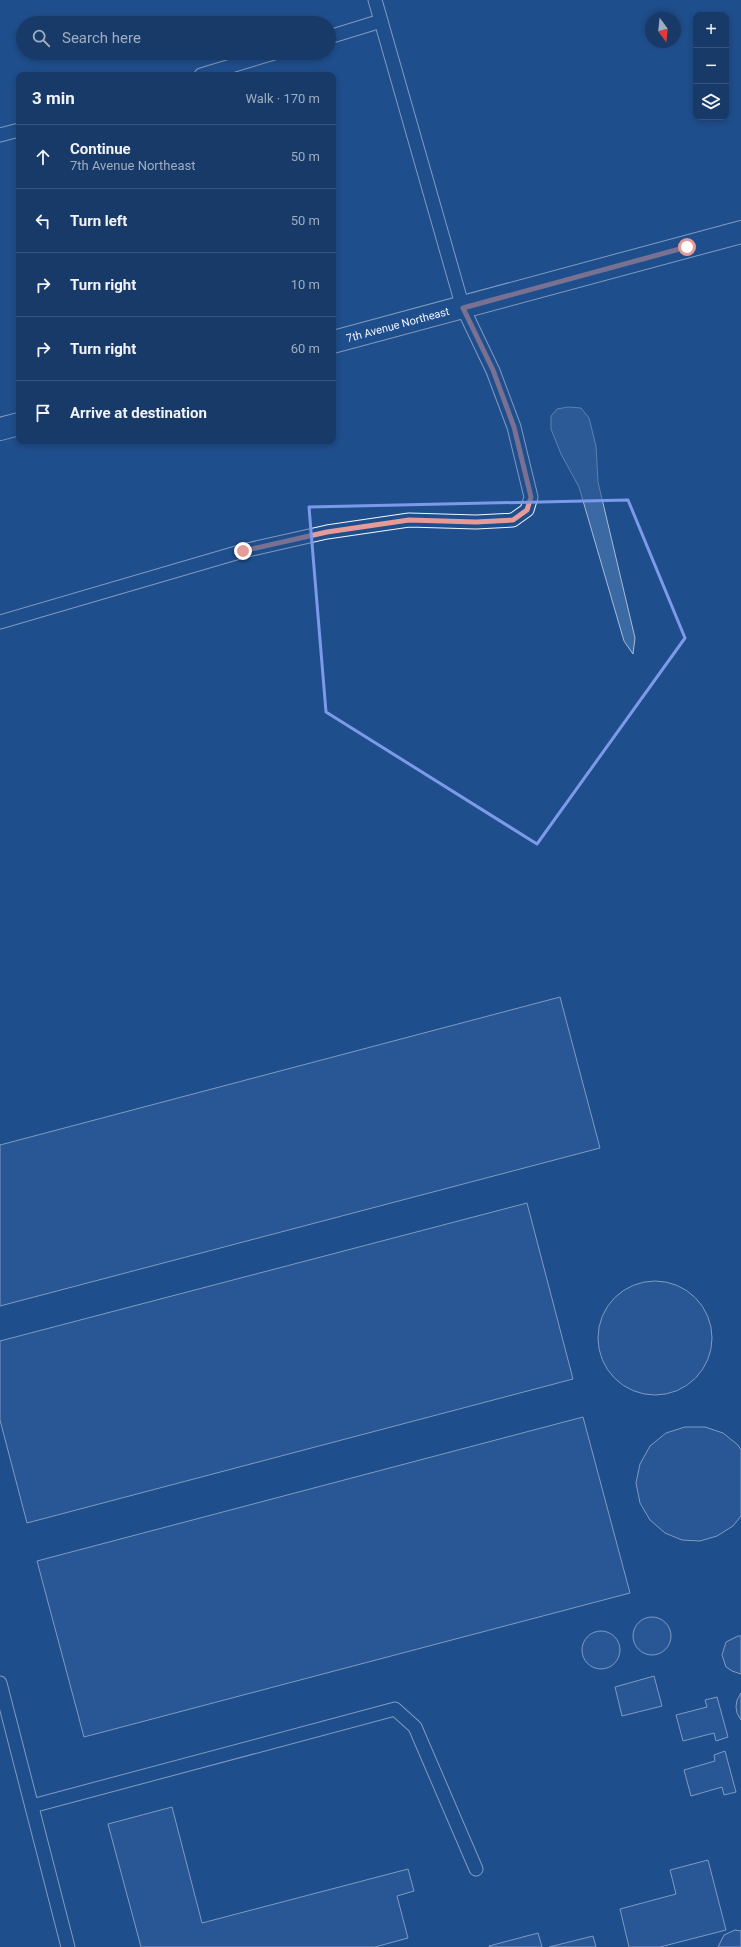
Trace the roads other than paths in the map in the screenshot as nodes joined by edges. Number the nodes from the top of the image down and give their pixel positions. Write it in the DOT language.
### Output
graph roads {
  1 [pos="375,0"];
  2 [pos="381,21"];
  3 [pos="336,35"];
  4 [pos="251,60"];
  5 [pos="211,72"];
  6 [pos="16,131"];
  7 [pos="0,135"];
  8 [pos="741,232"];
  9 [pos="463,308"];
  10 [pos="336,341"];
  11 [pos="16,425"];
  12 [pos="0,429"];
  13 [pos="0,622"];
  14 [pos="0,1683"];
  15 [pos="32,1806"];
  16 [pos="476,1869"];
  17 [pos="68,1947"];
  1 -- 2 [label="lane"];
  2 -- 3 [label="lane"];
  2 -- 9 [label="lane"];
  4 -- 5 [label="lane"];
  6 -- 7 [label="lane"];
  8 -- 9 [label="street, 7th Avenue Northeast"];
  9 -- 10 [label="street, 7th Avenue Northeast"];
  9 -- 13 [label="lane"];
  11 -- 12 [label="street"];
  14 -- 15 [label="lane"];
  15 -- 16 [label="lane"];
  15 -- 17 [label="lane"];
}
